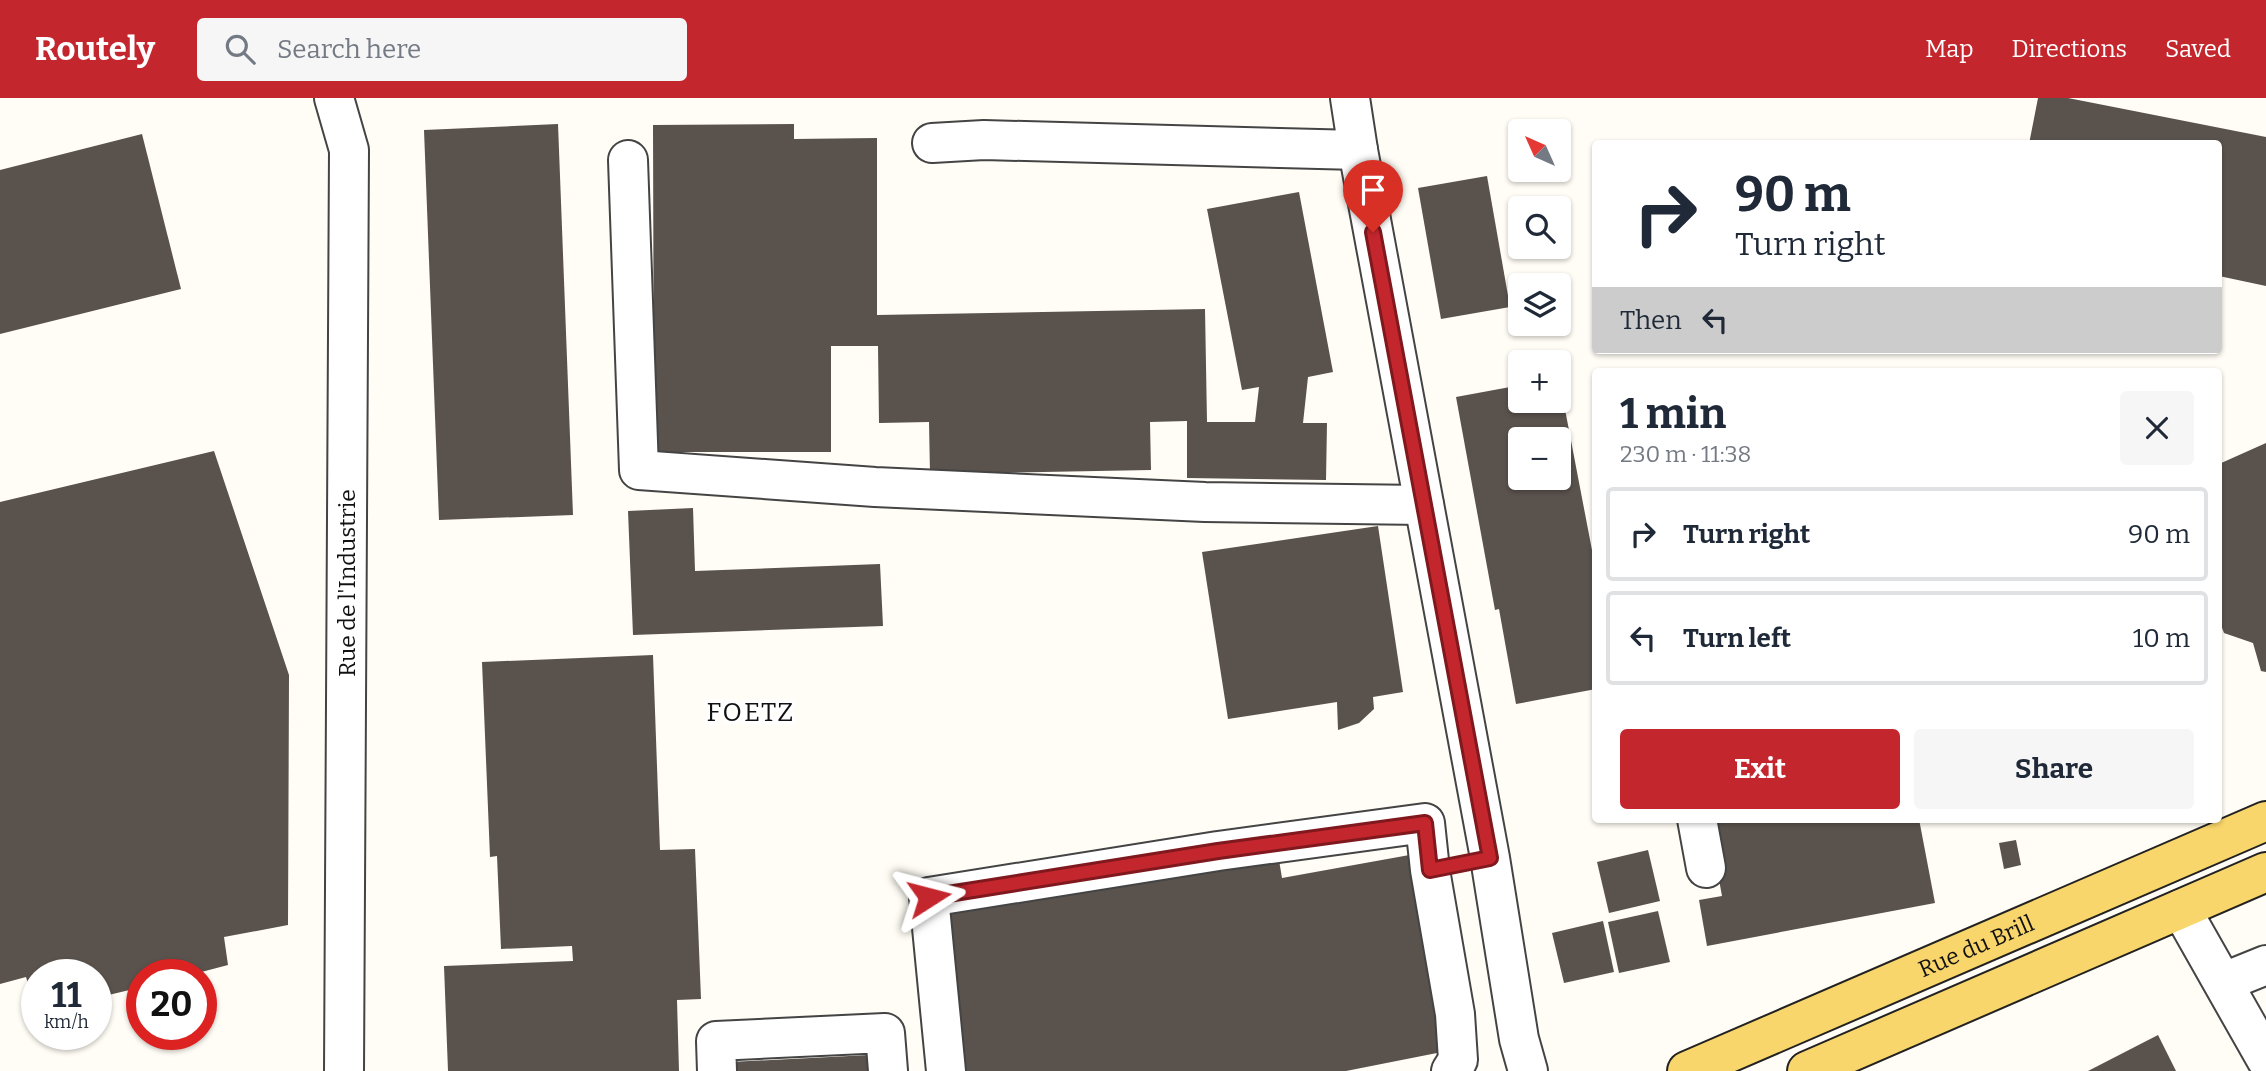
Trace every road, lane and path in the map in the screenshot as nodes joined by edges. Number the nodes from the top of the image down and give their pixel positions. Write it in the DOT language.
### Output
graph roads {
  1 [pos="334,98"];
  2 [pos="1350,98"];
  3 [pos="932,143"];
  4 [pos="1358,150"];
  5 [pos="628,160"];
  6 [pos="1424,505"];
  7 [pos="2266,821"];
  8 [pos="1698,823"];
  9 [pos="1490,858"];
  10 [pos="1706,868"];
  11 [pos="1430,870"];
  12 [pos="2266,872"];
  13 [pos="2181,909"];
  14 [pos="2266,965"];
  15 [pos="2224,982"];
  16 [pos="2266,1059"];
  17 [pos="344,1071"];
  18 [pos="717,1071"];
  19 [pos="888,1071"];
  20 [pos="946,1071"];
  21 [pos="1451,1071"];
  22 [pos="1528,1071"];
  23 [pos="1687,1071"];
  24 [pos="1807,1071"];
  1 -- 17 [label="street, Rue de l'Industrie"];
  2 -- 4 [label="street"];
  3 -- 4 [label="street"];
  4 -- 6 [label="street"];
  5 -- 6 [label="street"];
  6 -- 9 [label="street"];
  7 -- 23 [label="main road, Rue du Brill"];
  8 -- 10 [label="street"];
  9 -- 11 [label="street"];
  9 -- 22 [label="street"];
  11 -- 20 [label="street"];
  11 -- 21 [label="street"];
  12 -- 13 [label="main road, Rue du Brill"];
  13 -- 15 [label="street"];
  13 -- 24 [label="main road, Rue du Brill"];
  14 -- 15 [label="street"];
  15 -- 16 [label="street"];
  18 -- 19 [label="street"];
}
